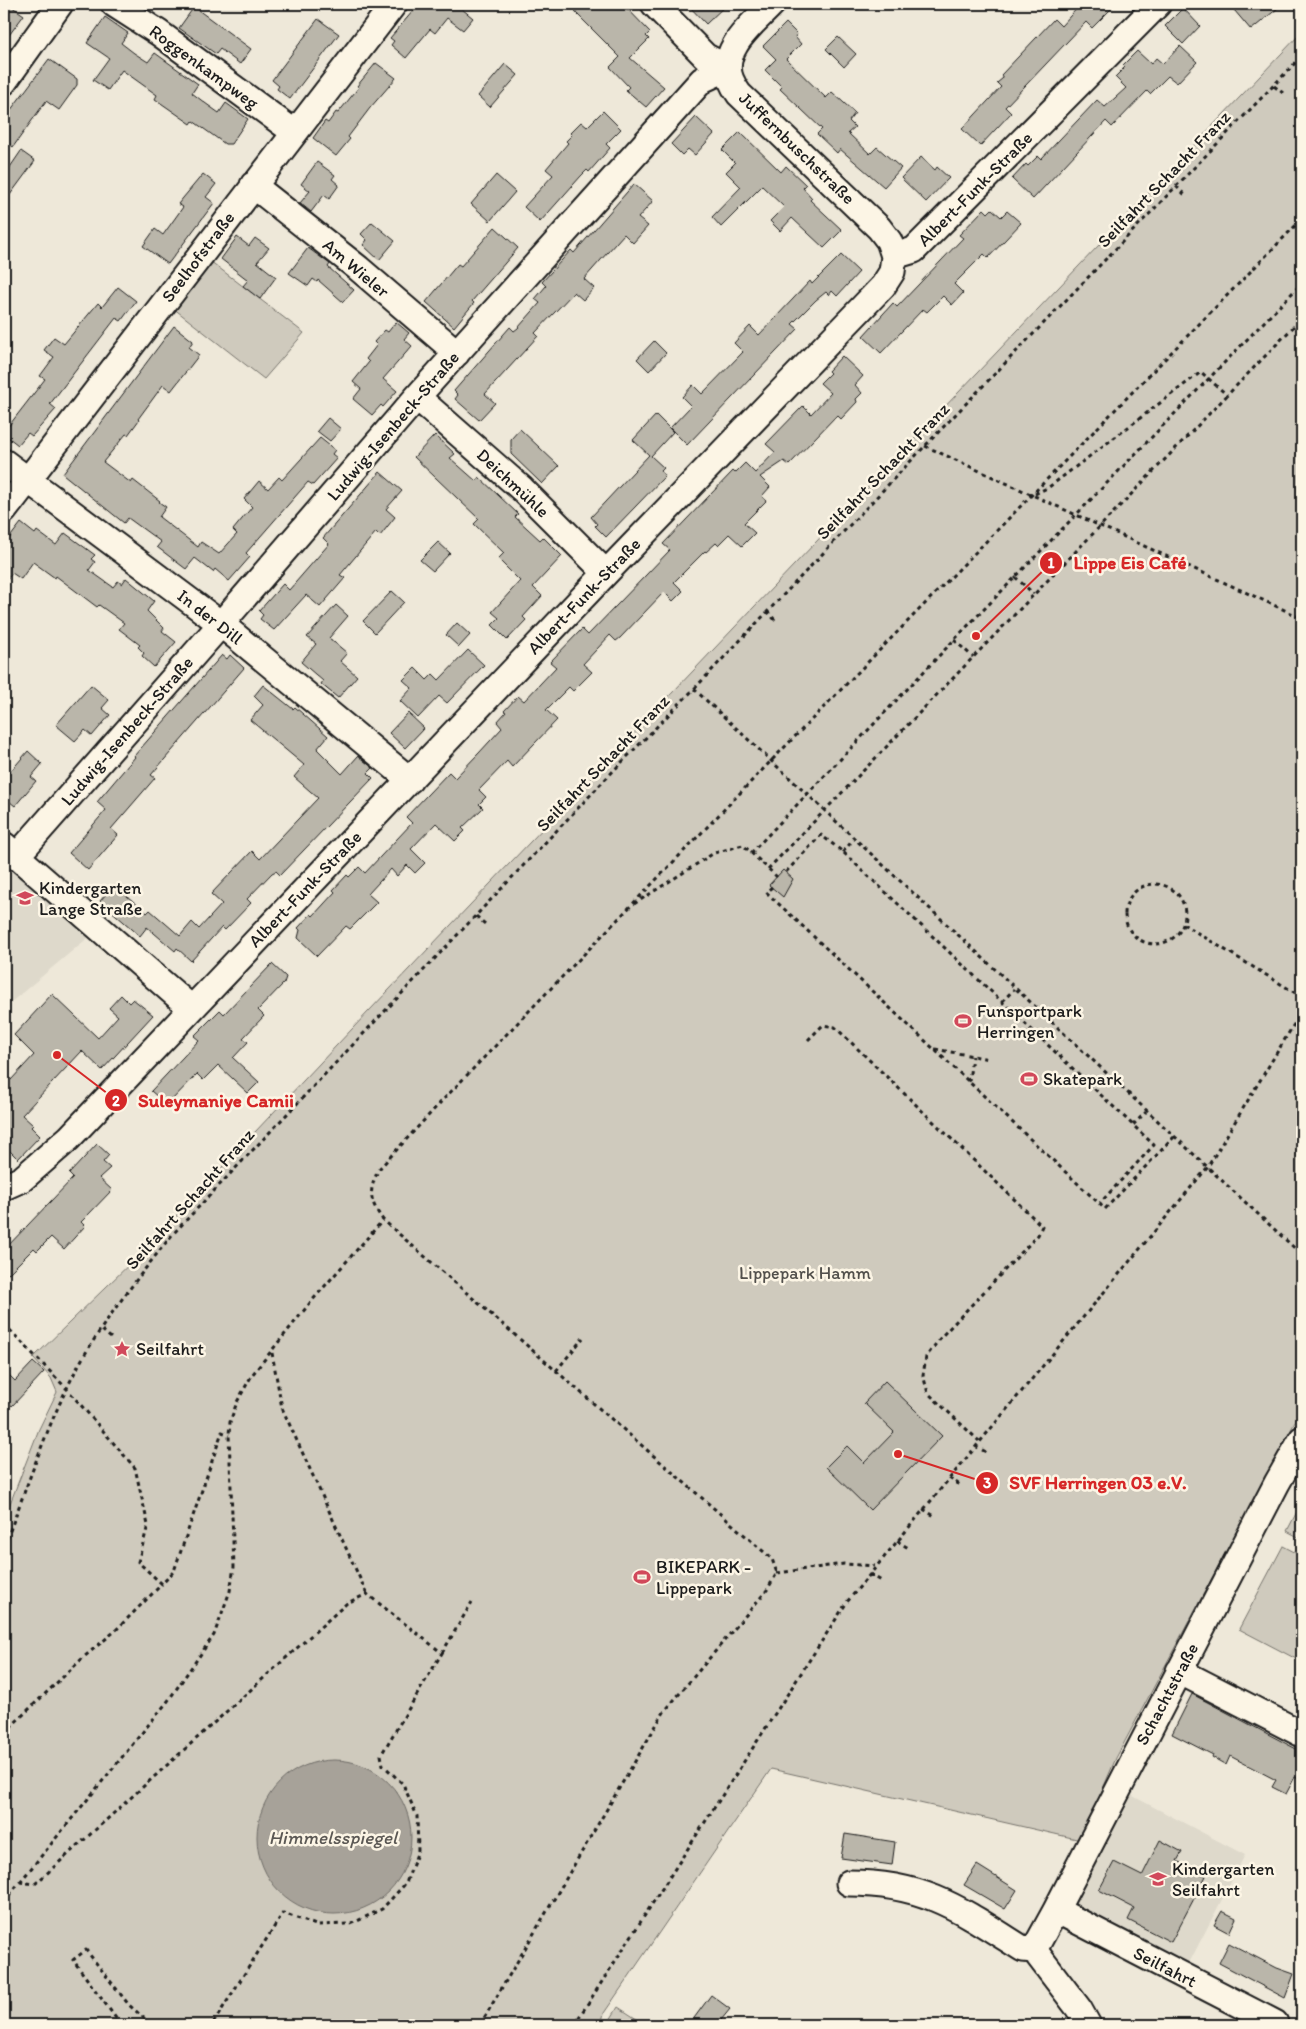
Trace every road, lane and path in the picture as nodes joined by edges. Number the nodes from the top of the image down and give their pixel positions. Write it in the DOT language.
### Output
graph roads {
  1 [pos="60,4"];
  2 [pos="114,4"];
  3 [pos="394,4"];
  4 [pos="654,4"];
  5 [pos="772,4"];
  6 [pos="1158,4"];
  7 [pos="1302,56"];
  8 [pos="728,68"];
  9 [pos="4,82"];
  10 [pos="1274,86"];
  11 [pos="1283,93"];
  12 [pos="294,132"];
  13 [pos="253,185"];
  14 [pos="1176,186"];
  15 [pos="1185,195"];
  16 [pos="1302,219"];
  17 [pos="894,256"];
  18 [pos="1302,283"];
  19 [pos="1302,318"];
  20 [pos="457,353"];
  21 [pos="1208,379"];
  22 [pos="1227,396"];
  23 [pos="417,397"];
  24 [pos="925,446"];
  25 [pos="4,462"];
  26 [pos="28,479"];
  27 [pos="1032,496"];
  28 [pos="4,511"];
  29 [pos="1076,514"];
  30 [pos="1100,526"];
  31 [pos="606,573"];
  32 [pos="1015,577"];
  33 [pos="1034,594"];
  34 [pos="767,611"];
  35 [pos="1302,618"];
  36 [pos="776,621"];
  37 [pos="221,624"];
  38 [pos="954,640"];
  39 [pos="974,656"];
  40 [pos="694,690"];
  41 [pos="771,761"];
  42 [pos="410,780"];
  43 [pos="805,794"];
  44 [pos="824,810"];
  45 [pos="854,839"];
  46 [pos="10,851"];
  47 [pos="751,852"];
  48 [pos="843,852"];
  49 [pos="768,869"];
  50 [pos="786,872"];
  51 [pos="777,877"];
  52 [pos="772,887"];
  53 [pos="630,908"];
  54 [pos="476,916"];
  55 [pos="485,924"];
  56 [pos="1184,924"];
  57 [pos="1014,989"];
  58 [pos="1302,997"];
  59 [pos="1002,1002"];
  60 [pos="191,1008"];
  61 [pos="1302,1011"];
  62 [pos="808,1040"];
  63 [pos="934,1049"];
  64 [pos="972,1056"];
  65 [pos="989,1059"];
  66 [pos="969,1082"];
  67 [pos="1146,1112"];
  68 [pos="1134,1126"];
  69 [pos="1174,1138"];
  70 [pos="1207,1168"];
  71 [pos="4,1188"];
  72 [pos="1100,1203"];
  73 [pos="383,1220"];
  74 [pos="1302,1255"];
  75 [pos="4,1324"];
  76 [pos="102,1330"];
  77 [pos="111,1338"];
  78 [pos="582,1338"];
  79 [pos="272,1353"];
  80 [pos="556,1371"];
  81 [pos="67,1389"];
  82 [pos="229,1435"];
  83 [pos="1302,1439"];
  84 [pos="979,1442"];
  85 [pos="975,1446"];
  86 [pos="986,1452"];
  87 [pos="949,1478"];
  88 [pos="960,1485"];
  89 [pos="923,1509"];
  90 [pos="936,1517"];
  91 [pos="897,1541"];
  92 [pos="4,1546"];
  93 [pos="910,1549"];
  94 [pos="876,1566"];
  95 [pos="777,1572"];
  96 [pos="870,1574"];
  97 [pos="883,1582"];
  98 [pos="162,1584"];
  99 [pos="367,1594"];
  100 [pos="472,1602"];
  101 [pos="442,1653"];
  102 [pos="1179,1671"];
  103 [pos="4,1733"];
  104 [pos="1302,1734"];
  105 [pos="20,1882"];
  106 [pos="848,1883"];
  107 [pos="4,1900"];
  108 [pos="1056,1910"];
  109 [pos="1034,1950"];
  110 [pos="1275,2023"];
  111 [pos="121,2025"];
  112 [pos="152,2025"];
  113 [pos="212,2025"];
  114 [pos="480,2025"];
  115 [pos="574,2025"];
  116 [pos="1088,2025"];
  1 -- 9 [label="street"];
  2 -- 12 [label="street, Roggenkampweg"];
  3 -- 12 [label="street, Seelhofstraße"];
  4 -- 8 [label="street"];
  5 -- 8 [label="street"];
  6 -- 17 [label="street, Albert-Funk-Straße"];
  7 -- 10 [label="path, Seilfahrt Schacht Franz"];
  8 -- 17 [label="street, Juffernbuschstraße"];
  8 -- 20 [label="street, Ludwig-Isenbeck-Straße"];
  10 -- 11 [label="path"];
  10 -- 14 [label="path, Seilfahrt Schacht Franz"];
  12 -- 13 [label="street, Seelhofstraße"];
  13 -- 20 [label="street, Am Wieler"];
  13 -- 26 [label="street, Seelhofstraße"];
  14 -- 15 [label="path"];
  14 -- 24 [label="path, Seilfahrt Schacht Franz"];
  16 -- 27 [label="path"];
  17 -- 31 [label="street, Albert-Funk-Straße"];
  18 -- 21 [label="path"];
  19 -- 22 [label="path"];
  20 -- 23 [label="street, Ludwig-Isenbeck-Straße"];
  21 -- 22 [label="path"];
  21 -- 27 [label="path"];
  21 -- 29 [label="path"];
  22 -- 30 [label="path"];
  23 -- 31 [label="street, Deichmühle"];
  23 -- 37 [label="street, Ludwig-Isenbeck-Straße"];
  24 -- 27 [label="path"];
  24 -- 34 [label="path, Seilfahrt Schacht Franz"];
  25 -- 26 [label="street, In der Dill"];
  26 -- 28 [label="street, Seelhofstraße"];
  26 -- 37 [label="street, In der Dill"];
  27 -- 29 [label="path"];
  27 -- 41 [label="path"];
  29 -- 30 [label="path"];
  29 -- 32 [label="path"];
  30 -- 33 [label="path"];
  30 -- 35 [label="path"];
  31 -- 42 [label="street, Albert-Funk-Straße"];
  32 -- 33 [label="path"];
  32 -- 38 [label="path"];
  33 -- 39 [label="path"];
  34 -- 36 [label="path"];
  34 -- 40 [label="path, Seilfahrt Schacht Franz"];
  37 -- 42 [label="street, In der Dill"];
  37 -- 46 [label="street, Ludwig-Isenbeck-Straße"];
  38 -- 39 [label="path"];
  38 -- 43 [label="path"];
  39 -- 44 [label="path"];
  40 -- 41 [label="path"];
  40 -- 54 [label="path, Seilfahrt Schacht Franz"];
  41 -- 43 [label="path"];
  41 -- 53 [label="path"];
  42 -- 60 [label="street, Albert-Funk-Straße"];
  43 -- 44 [label="path"];
  43 -- 47 [label="path"];
  44 -- 45 [label="path"];
  44 -- 49 [label="path"];
  45 -- 48 [label="path"];
  45 -- 57 [label="path"];
  46 -- 60 [label="street"];
  47 -- 49 [label="path"];
  47 -- 53 [label="path"];
  48 -- 50 [label="path"];
  48 -- 59 [label="path"];
  49 -- 51 [label="path"];
  52 -- 63 [label="path"];
  53 -- 73 [label="path"];
  54 -- 55 [label="path"];
  54 -- 76 [label="path, Seilfahrt Schacht Franz"];
  56 -- 56 [label="path"];
  56 -- 58 [label="path"];
  57 -- 59 [label="path"];
  57 -- 67 [label="path"];
  59 -- 68 [label="path"];
  60 -- 71 [label="street, Albert-Funk-Straße"];
  61 -- 70 [label="path"];
  62 -- 84 [label="path"];
  63 -- 64 [label="path"];
  63 -- 66 [label="path"];
  64 -- 65 [label="path"];
  64 -- 66 [label="path"];
  66 -- 72 [label="path"];
  67 -- 68 [label="path"];
  67 -- 69 [label="path"];
  68 -- 72 [label="path"];
  69 -- 70 [label="path"];
  69 -- 72 [label="path"];
  70 -- 74 [label="path"];
  70 -- 84 [label="path"];
  73 -- 79 [label="path"];
  73 -- 80 [label="path"];
  75 -- 81 [label="path"];
  76 -- 77 [label="path"];
  76 -- 81 [label="path, Seilfahrt Schacht Franz"];
  78 -- 80 [label="path"];
  79 -- 82 [label="path"];
  79 -- 99 [label="path"];
  80 -- 95 [label="path"];
  81 -- 92 [label="path, Seilfahrt Schacht Franz"];
  81 -- 98 [label="path"];
  82 -- 98 [label="path"];
  82 -- 105 [label="path"];
  83 -- 102 [label="street, Schachtstraße"];
  84 -- 85 [label="path"];
  85 -- 86 [label="path"];
  85 -- 87 [label="path"];
  87 -- 88 [label="path"];
  87 -- 89 [label="path"];
  89 -- 90 [label="path"];
  89 -- 91 [label="path"];
  91 -- 93 [label="path"];
  91 -- 94 [label="path"];
  94 -- 95 [label="path"];
  94 -- 96 [label="path"];
  95 -- 114 [label="path"];
  96 -- 97 [label="path"];
  96 -- 115 [label="path"];
  98 -- 103 [label="path"];
  99 -- 101 [label="path"];
  99 -- 105 [label="path"];
  100 -- 101 [label="path"];
  101 -- 113 [label="path"];
  102 -- 104 [label="street"];
  102 -- 108 [label="street, Schachtstraße"];
  105 -- 107 [label="path"];
  106 -- 109 [label="street"];
  108 -- 109 [label="street, Schachtstraße"];
  108 -- 110 [label="street, Seilfahrt"];
  109 -- 116 [label="street"];
  111 -- 112 [label="path"];
}
